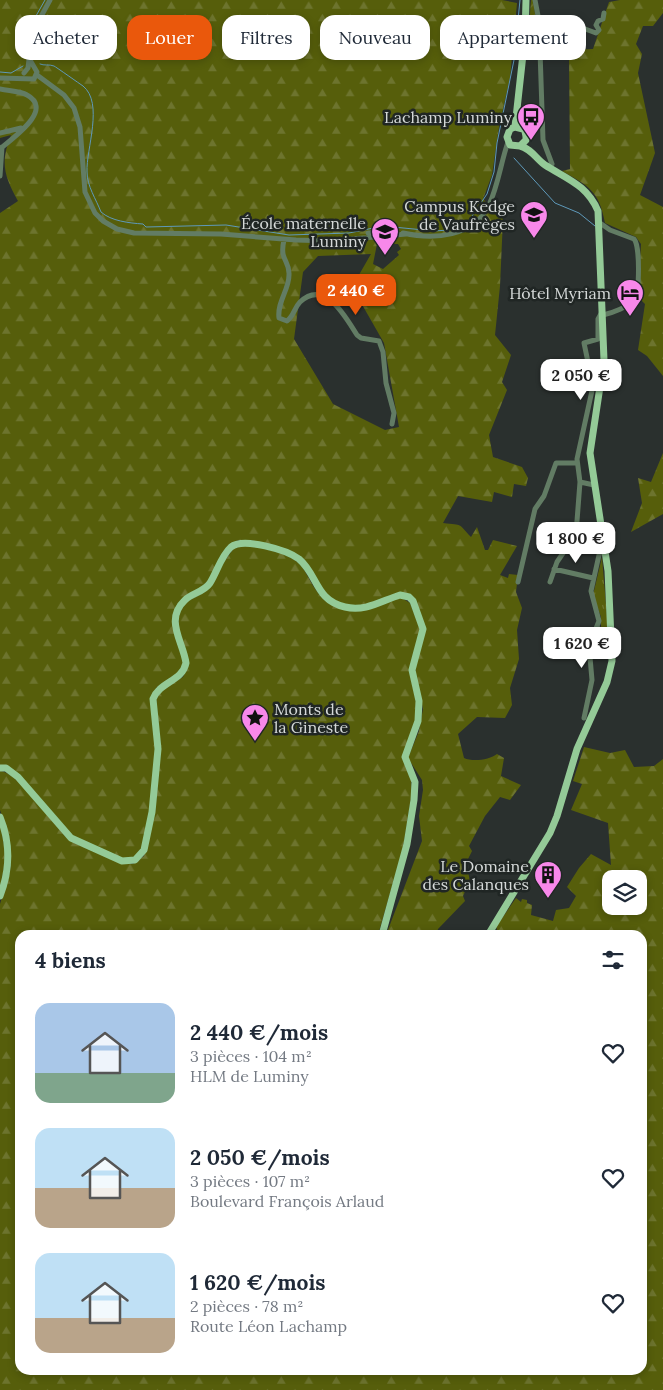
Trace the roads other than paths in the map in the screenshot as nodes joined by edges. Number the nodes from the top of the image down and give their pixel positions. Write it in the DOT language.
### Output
graph roads {
  1 [pos="50,0"];
  2 [pos="526,0"];
  3 [pos="535,0"];
  4 [pos="604,13"];
  5 [pos="539,15"];
  6 [pos="586,30"];
  7 [pos="541,60"];
  8 [pos="30,68"];
  9 [pos="522,73"];
  10 [pos="26,76"];
  11 [pos="36,77"];
  12 [pos="0,78"];
  13 [pos="0,89"];
  14 [pos="515,127"];
  15 [pos="23,128"];
  16 [pos="523,129"];
  17 [pos="0,133"];
  18 [pos="526,140"];
  19 [pos="514,145"];
  20 [pos="1,148"];
  21 [pos="551,166"];
  22 [pos="0,176"];
  23 [pos="600,223"];
  24 [pos="284,240"];
  25 [pos="603,313"];
  26 [pos="392,424"];
  27 [pos="577,463"];
  28 [pos="580,482"];
  29 [pos="594,485"];
  30 [pos="604,546"];
  31 [pos="554,569"];
  32 [pos="594,578"];
  33 [pos="518,582"];
  34 [pos="550,582"];
  35 [pos="598,628"];
  36 [pos="612,632"];
  37 [pos="584,718"];
  38 [pos="0,768"];
  39 [pos="0,817"];
  40 [pos="0,896"];
  41 [pos="383,930"];
  42 [pos="491,930"];
  1 -- 8 [label="street"];
  2 -- 9 [label="main road"];
  3 -- 5 [label="street"];
  4 -- 6 [label="street"];
  7 -- 21 [label="street"];
  8 -- 10 [label="street"];
  8 -- 11 [label="street"];
  9 -- 14 [label="main road"];
  9 -- 16 [label="main road"];
  10 -- 11 [label="street"];
  10 -- 12 [label="street"];
  11 -- 24 [label="street"];
  13 -- 15 [label="street"];
  14 -- 16 [label="main road"];
  14 -- 19 [label="main road"];
  15 -- 17 [label="street"];
  15 -- 20 [label="street"];
  16 -- 18 [label="main road"];
  18 -- 19 [label="main road"];
  18 -- 21 [label="main road"];
  19 -- 21 [label="main road"];
  19 -- 24 [label="street"];
  20 -- 22 [label="street"];
  21 -- 23 [label="main road"];
  23 -- 25 [label="main road"];
  23 -- 25 [label="street"];
  24 -- 26 [label="street"];
  25 -- 27 [label="street"];
  25 -- 29 [label="main road"];
  27 -- 28 [label="street"];
  27 -- 33 [label="street"];
  28 -- 29 [label="street"];
  28 -- 31 [label="street"];
  29 -- 30 [label="main road"];
  30 -- 32 [label="street"];
  30 -- 36 [label="main road"];
  31 -- 32 [label="street"];
  31 -- 34 [label="street"];
  32 -- 35 [label="street"];
  35 -- 36 [label="street"];
  35 -- 37 [label="street"];
  36 -- 42 [label="main road"];
  38 -- 41 [label="main road"];
  39 -- 40 [label="main road"];
}
